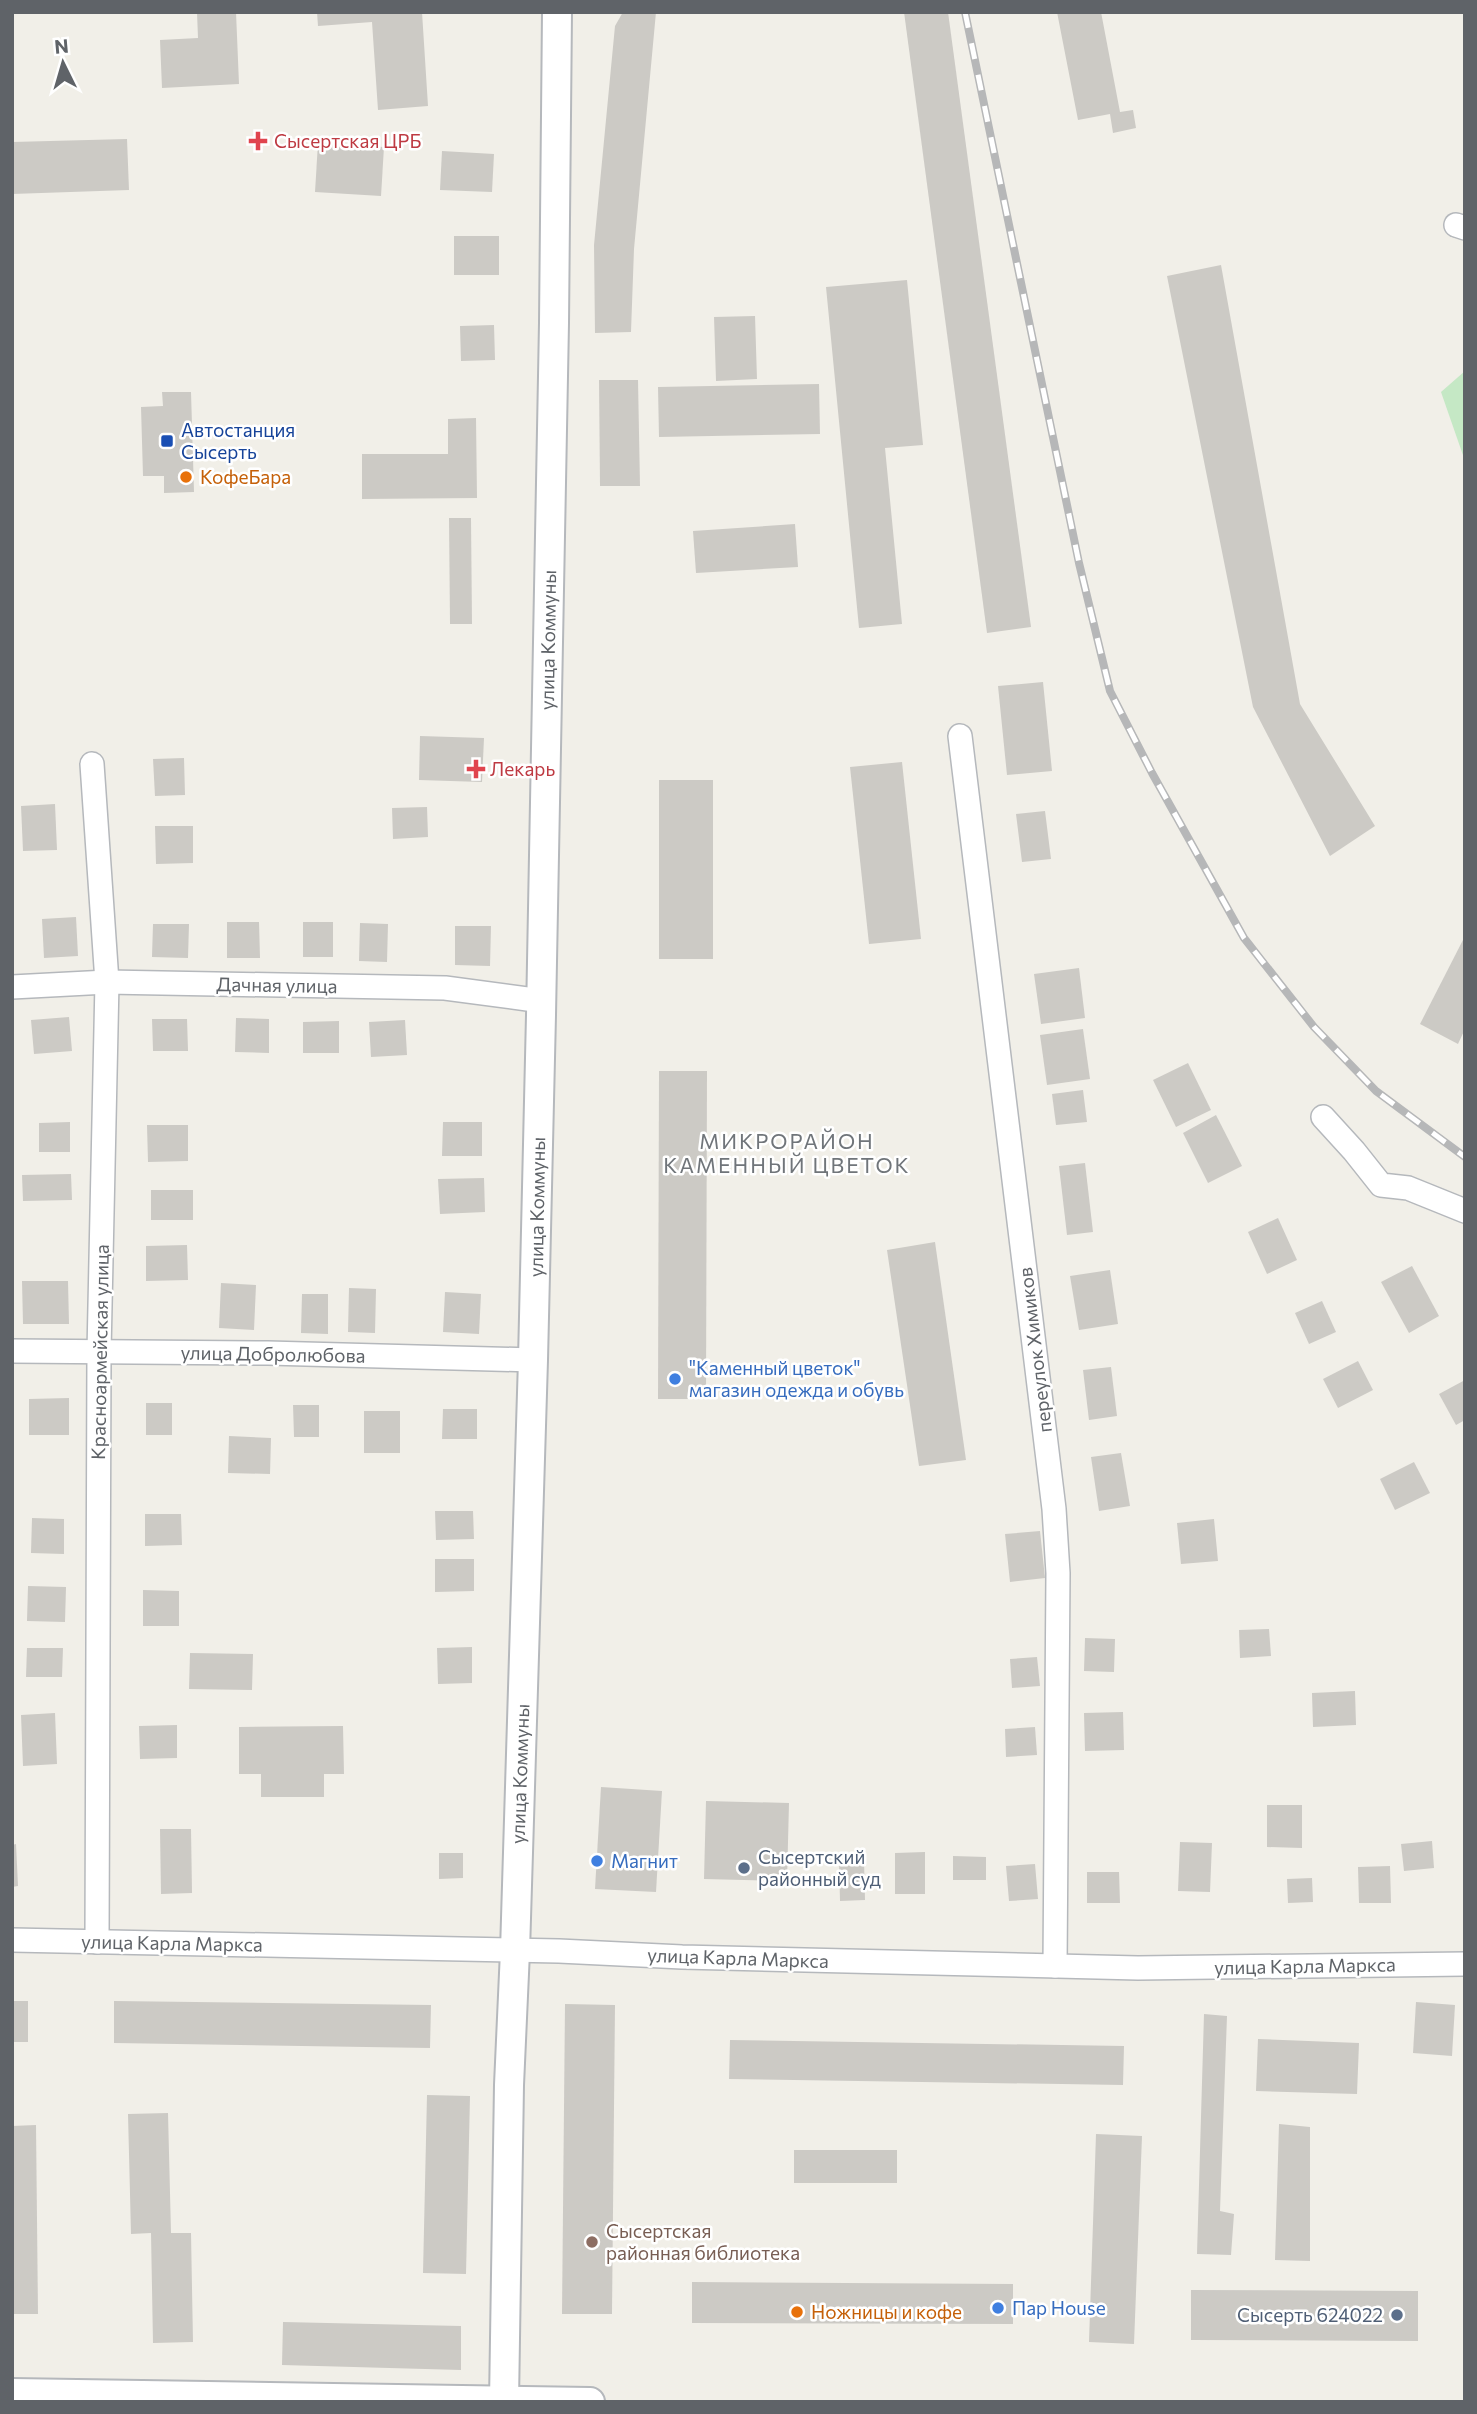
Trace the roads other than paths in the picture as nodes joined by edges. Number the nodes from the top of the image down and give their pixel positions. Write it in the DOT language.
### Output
graph roads {
  1 [pos="556,12"];
  2 [pos="960,736"];
  3 [pos="92,764"];
  4 [pos="107,982"];
  5 [pos="12,987"];
  6 [pos="541,1002"];
  7 [pos="1323,1117"];
  8 [pos="1465,1211"];
  9 [pos="12,1351"];
  10 [pos="99,1352"];
  11 [pos="533,1360"];
  12 [pos="12,1940"];
  13 [pos="97,1942"];
  14 [pos="515,1951"];
  15 [pos="1465,1964"];
  16 [pos="1055,1966"];
  17 [pos="12,2393"];
  18 [pos="504,2401"];
  19 [pos="590,2402"];
  1 -- 6 [label="street, улица Коммуны"];
  2 -- 16 [label="street, переулок Химиков"];
  3 -- 4 [label="street, Красноармейская улица"];
  4 -- 5 [label="street, Дачная улица"];
  4 -- 6 [label="street, Дачная улица"];
  4 -- 10 [label="street, Красноармейская улица"];
  6 -- 11 [label="street, улица Коммуны"];
  7 -- 8 [label="street"];
  9 -- 10 [label="street, улица Добролюбова"];
  10 -- 11 [label="street, улица Добролюбова"];
  10 -- 13 [label="street, Красноармейская улица"];
  11 -- 14 [label="street, улица Коммуны"];
  12 -- 13 [label="street, улица Карла Маркса"];
  13 -- 14 [label="street, улица Карла Маркса"];
  14 -- 16 [label="street, улица Карла Маркса"];
  14 -- 18 [label="street, улица Коммуны"];
  15 -- 16 [label="street, улица Карла Маркса"];
  17 -- 18 [label="street"];
  18 -- 19 [label="street"];
}
